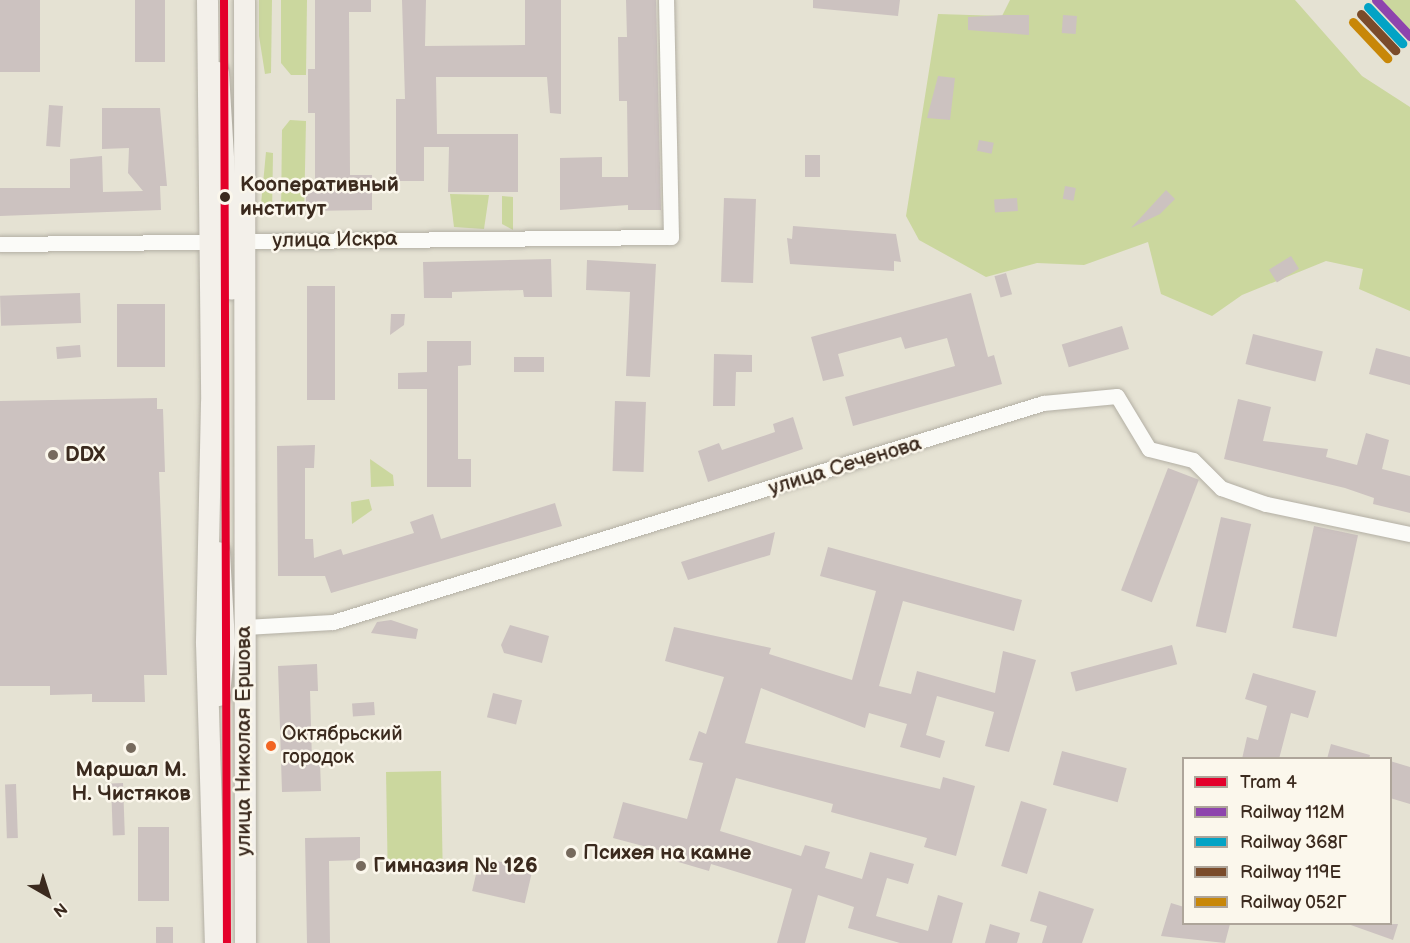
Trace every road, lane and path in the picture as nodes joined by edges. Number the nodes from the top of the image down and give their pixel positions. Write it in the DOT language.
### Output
graph roads {
  1 [pos="208,0"];
  2 [pos="244,0"];
  3 [pos="666,0"];
  4 [pos="227,242"];
  5 [pos="0,244"];
  6 [pos="241,459"];
  7 [pos="1410,534"];
  8 [pos="244,627"];
  9 [pos="245,832"];
  10 [pos="217,943"];
  11 [pos="236,943"];
  12 [pos="245,943"];
  1 -- 4 [label="main road, улица Николая Ершова"];
  2 -- 4 [label="main road, улица Николая Ершова"];
  3 -- 4 [label="street, улица Искра"];
  4 -- 5 [label="street, улица Искра"];
  4 -- 6 [label="main road, улица Николая Ершова"];
  4 -- 10 [label="main road, улица Николая Ершова"];
  6 -- 8 [label="main road, улица Николая Ершова"];
  6 -- 9 [label="main road"];
  7 -- 8 [label="street, улица Сеченова"];
  8 -- 9 [label="main road, улица Николая Ершова"];
  9 -- 11 [label="main road"];
  9 -- 12 [label="main road, улица Николая Ершова"];
}
